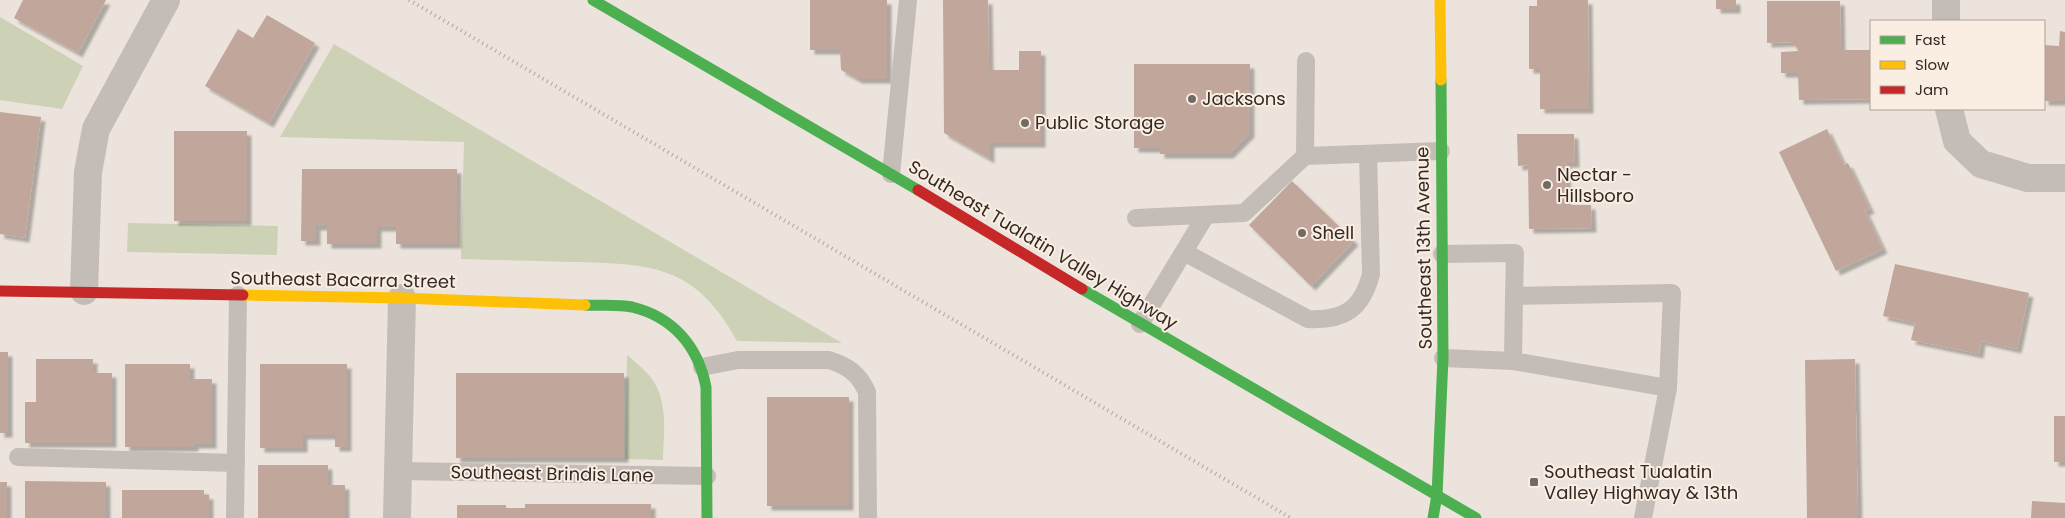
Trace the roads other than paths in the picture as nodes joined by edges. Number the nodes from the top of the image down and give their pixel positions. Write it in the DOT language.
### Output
graph roads {
  1 [pos="166,0"];
  2 [pos="593,0"];
  3 [pos="908,0"];
  4 [pos="1440,0"];
  5 [pos="1946,0"];
  6 [pos="1946,20"];
  7 [pos="1306,61"];
  8 [pos="1949,110"];
  9 [pos="1441,151"];
  10 [pos="1368,154"];
  11 [pos="1305,156"];
  12 [pos="891,174"];
  13 [pos="2065,178"];
  14 [pos="1206,215"];
  15 [pos="1136,218"];
  16 [pos="1184,252"];
  17 [pos="1442,254"];
  18 [pos="0,291"];
  19 [pos="84,291"];
  20 [pos="238,295"];
  21 [pos="1514,296"];
  22 [pos="402,298"];
  23 [pos="1140,324"];
  24 [pos="1443,358"];
  25 [pos="1513,361"];
  26 [pos="702,367"];
  27 [pos="1668,388"];
  28 [pos="18,457"];
  29 [pos="236,463"];
  30 [pos="398,471"];
  31 [pos="707,476"];
  32 [pos="1437,495"];
  33 [pos="235,518"];
  34 [pos="396,518"];
  35 [pos="707,518"];
  36 [pos="868,518"];
  37 [pos="1433,518"];
  38 [pos="1476,518"];
  39 [pos="1643,518"];
  1 -- 19 [label="street"];
  2 -- 12 [label="street, Southeast Tualatin Valley Highway"];
  3 -- 12 [label="lane"];
  4 -- 9 [label="street, Southeast 13th Avenue"];
  5 -- 6 [label="street"];
  7 -- 11 [label="lane"];
  8 -- 13 [label="street"];
  9 -- 10 [label="lane"];
  9 -- 17 [label="street, Southeast 13th Avenue"];
  10 -- 11 [label="lane"];
  10 -- 16 [label="lane"];
  11 -- 14 [label="lane"];
  12 -- 23 [label="street, Southeast Tualatin Valley Highway"];
  14 -- 15 [label="lane"];
  14 -- 16 [label="lane"];
  16 -- 23 [label="lane"];
  17 -- 21 [label="lane"];
  17 -- 24 [label="street, Southeast 13th Avenue"];
  18 -- 19 [label="street, Southeast Bacarra Street"];
  19 -- 20 [label="street, Southeast Bacarra Street"];
  20 -- 22 [label="street, Southeast Bacarra Street"];
  20 -- 29 [label="lane"];
  21 -- 25 [label="lane"];
  21 -- 27 [label="lane"];
  22 -- 26 [label="street, Southeast Bacarra Street"];
  22 -- 30 [label="street"];
  23 -- 32 [label="street, Southeast Tualatin Valley Highway"];
  24 -- 25 [label="lane"];
  24 -- 32 [label="street, Southeast 13th Avenue"];
  25 -- 27 [label="lane"];
  26 -- 31 [label="street"];
  26 -- 36 [label="lane"];
  27 -- 39 [label="lane"];
  28 -- 29 [label="lane"];
  29 -- 33 [label="lane"];
  30 -- 31 [label="lane, Southeast Brindis Lane"];
  30 -- 34 [label="street"];
  31 -- 35 [label="street"];
  32 -- 37 [label="street, Southeast 13th Avenue"];
  32 -- 38 [label="street, Southeast Tualatin Valley Highway"];
}
